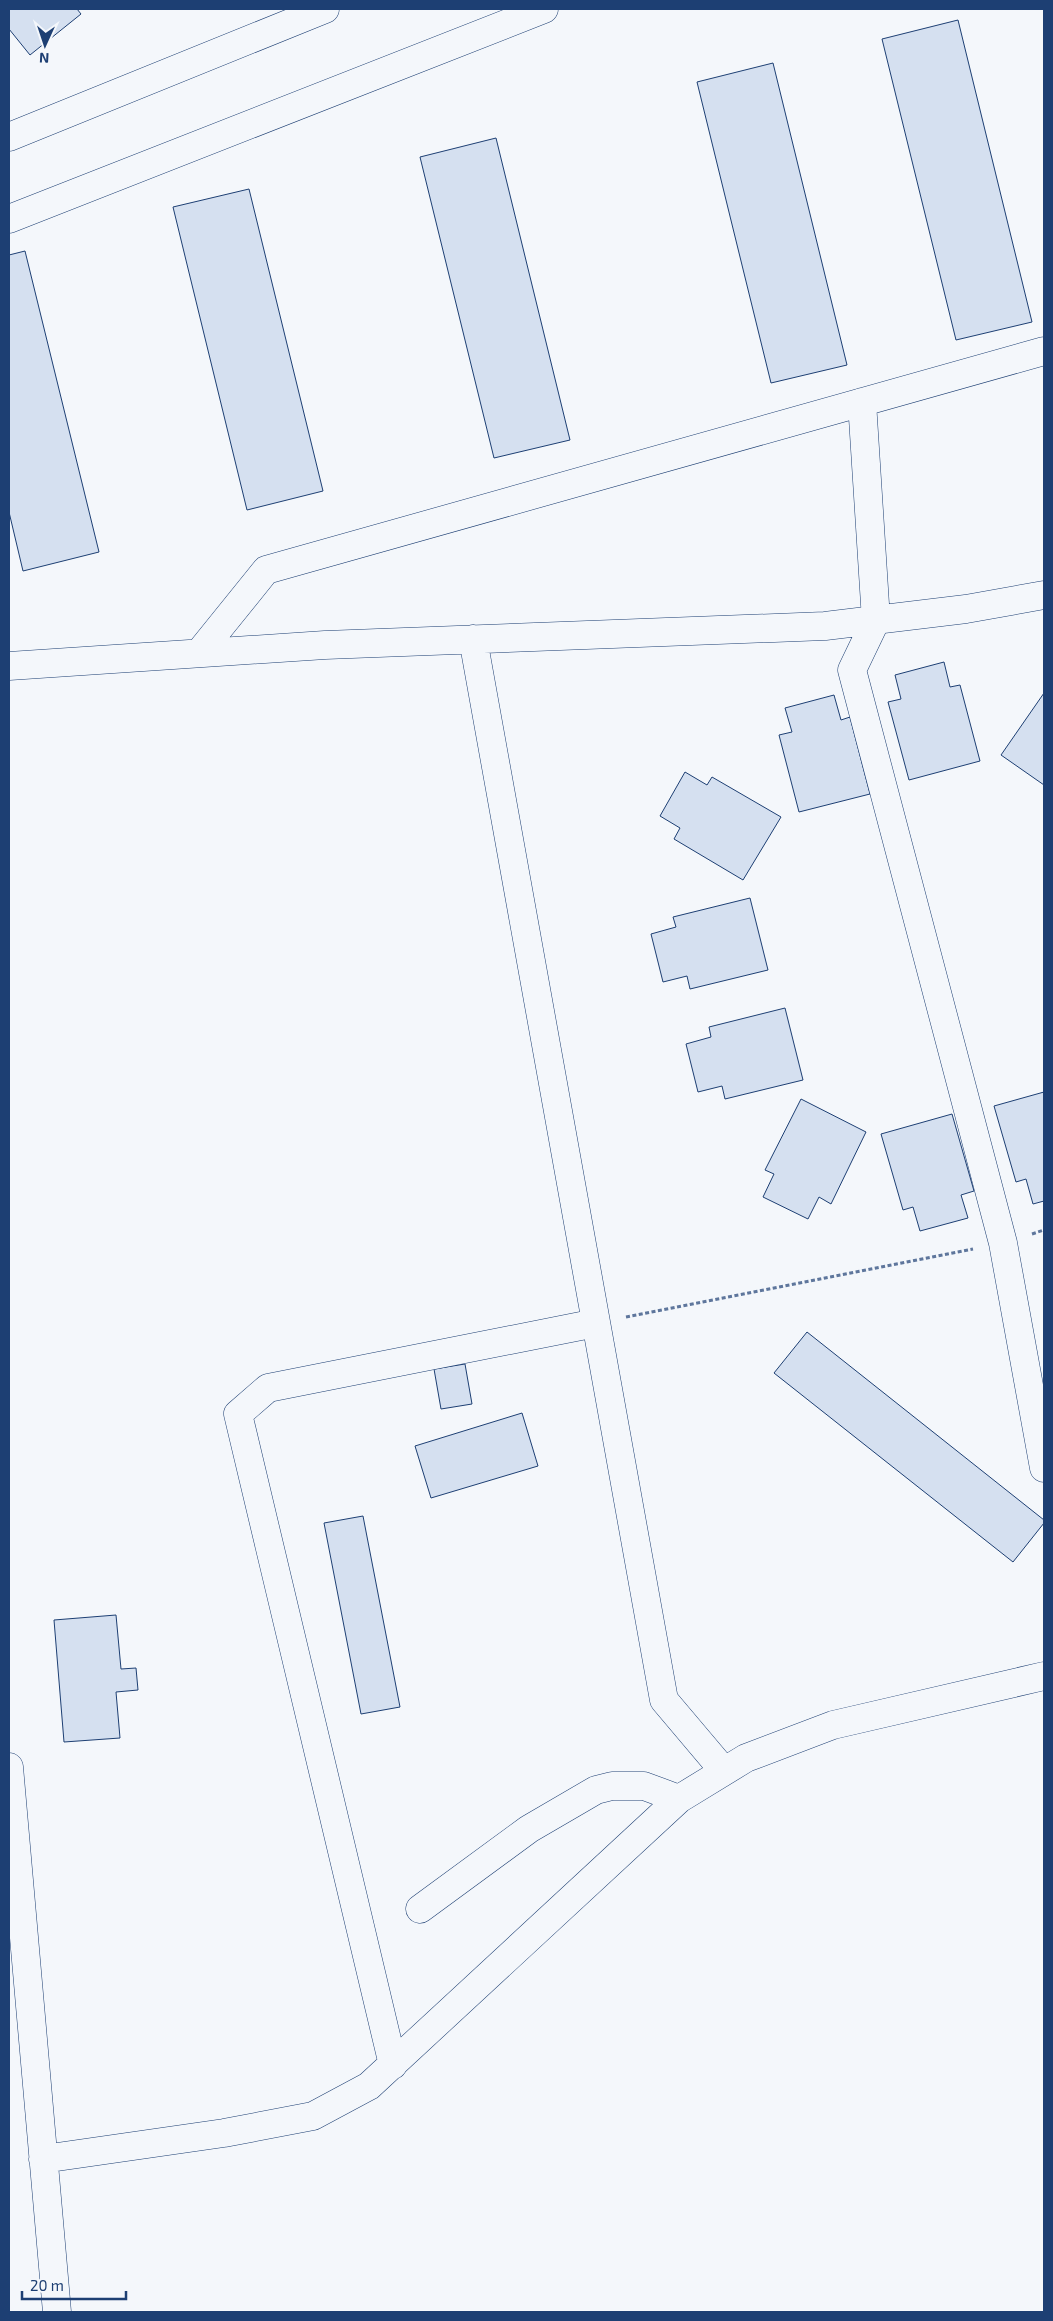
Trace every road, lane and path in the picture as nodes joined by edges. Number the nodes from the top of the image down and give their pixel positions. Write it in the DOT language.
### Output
graph roads {
  1 [pos="325,9"];
  2 [pos="544,9"];
  3 [pos="9,136"];
  4 [pos="9,219"];
  5 [pos="1044,350"];
  6 [pos="862,402"];
  7 [pos="1044,595"];
  8 [pos="876,620"];
  9 [pos="473,639"];
  10 [pos="199,653"];
  11 [pos="9,666"];
  12 [pos="1044,1230"];
  13 [pos="1002,1243"];
  14 [pos="596,1323"];
  15 [pos="1044,1468"];
  16 [pos="1044,1676"];
  17 [pos="9,1767"];
  18 [pos="724,1772"];
  19 [pos="679,1799"];
  20 [pos="420,1909"];
  21 [pos="393,2064"];
  22 [pos="43,2159"];
  23 [pos="57,2312"];
  1 -- 3 [label="main road"];
  2 -- 4 [label="main road"];
  5 -- 6 [label="main road"];
  6 -- 8 [label="main road"];
  6 -- 10 [label="main road"];
  7 -- 8 [label="main road"];
  8 -- 9 [label="main road"];
  8 -- 13 [label="main road"];
  9 -- 10 [label="main road"];
  9 -- 14 [label="main road"];
  10 -- 11 [label="main road"];
  12 -- 13 [label="path"];
  13 -- 14 [label="path"];
  13 -- 15 [label="main road"];
  14 -- 18 [label="main road"];
  14 -- 21 [label="main road"];
  16 -- 18 [label="main road"];
  17 -- 22 [label="main road"];
  18 -- 19 [label="main road"];
  19 -- 20 [label="main road"];
  19 -- 21 [label="main road"];
  21 -- 22 [label="main road"];
  22 -- 23 [label="main road"];
}
